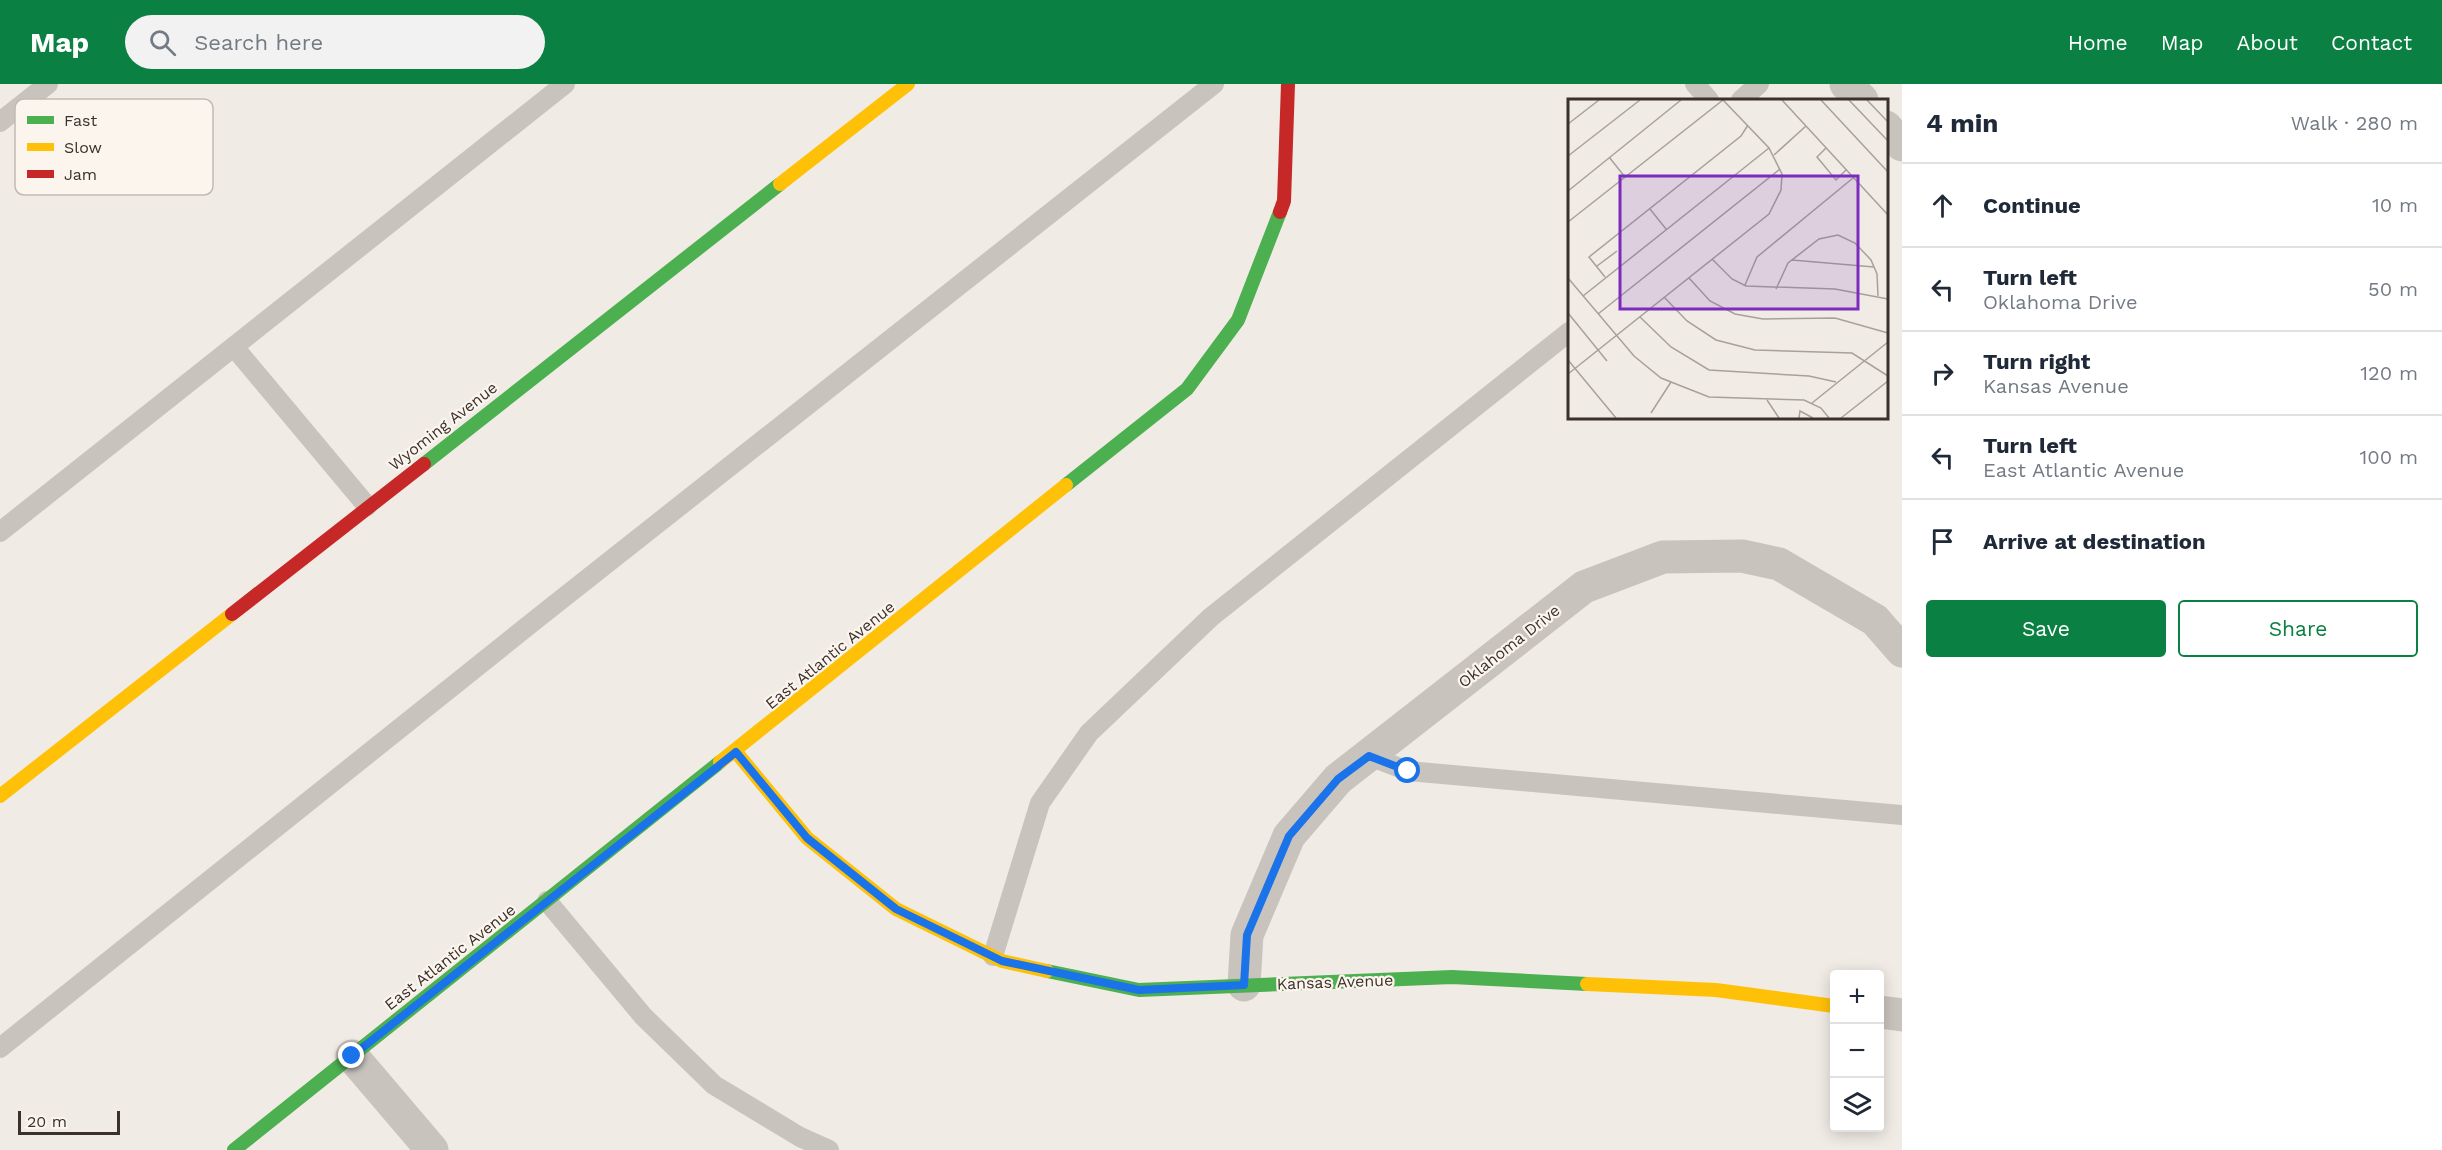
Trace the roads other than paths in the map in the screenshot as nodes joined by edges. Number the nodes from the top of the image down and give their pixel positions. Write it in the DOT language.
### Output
graph roads {
  1 [pos="565,84"];
  2 [pos="908,84"];
  3 [pos="1214,84"];
  4 [pos="1288,84"];
  5 [pos="1695,84"];
  6 [pos="1759,84"];
  7 [pos="40,86"];
  8 [pos="26,99"];
  9 [pos="1708,99"];
  10 [pos="1742,99"];
  11 [pos="15,108"];
  12 [pos="0,122"];
  13 [pos="1887,128"];
  14 [pos="1902,145"];
  15 [pos="1568,333"];
  16 [pos="234,347"];
  17 [pos="367,506"];
  18 [pos="0,532"];
  19 [pos="1902,651"];
  20 [pos="736,752"];
  21 [pos="1369,756"];
  22 [pos="0,796"];
  23 [pos="1902,815"];
  24 [pos="547,901"];
  25 [pos="993,956"];
  26 [pos="1244,985"];
  27 [pos="1830,1005"];
  28 [pos="1884,1013"];
  29 [pos="1902,1015"];
  30 [pos="0,1048"];
  31 [pos="352,1056"];
  32 [pos="234,1150"];
  33 [pos="432,1150"];
  34 [pos="829,1150"];
  1 -- 16 [label="lane"];
  2 -- 17 [label="street, Wyoming Avenue"];
  3 -- 30 [label="lane"];
  4 -- 20 [label="street, East Atlantic Avenue"];
  5 -- 9 [label="lane"];
  6 -- 10 [label="lane"];
  7 -- 8 [label="lane"];
  11 -- 12 [label="lane"];
  13 -- 14 [label="street"];
  15 -- 25 [label="lane"];
  16 -- 17 [label="lane"];
  16 -- 18 [label="lane"];
  17 -- 22 [label="street, Wyoming Avenue"];
  19 -- 21 [label="street, Oklahoma Drive"];
  20 -- 24 [label="street, East Atlantic Avenue"];
  20 -- 25 [label="street, Kansas Avenue"];
  21 -- 23 [label="lane"];
  21 -- 26 [label="street, Oklahoma Drive"];
  24 -- 31 [label="street, East Atlantic Avenue"];
  24 -- 34 [label="lane"];
  25 -- 26 [label="street, Kansas Avenue"];
  26 -- 27 [label="street, Kansas Avenue"];
  28 -- 29 [label="street"];
  31 -- 32 [label="street, East Atlantic Avenue"];
  31 -- 33 [label="street"];
}
